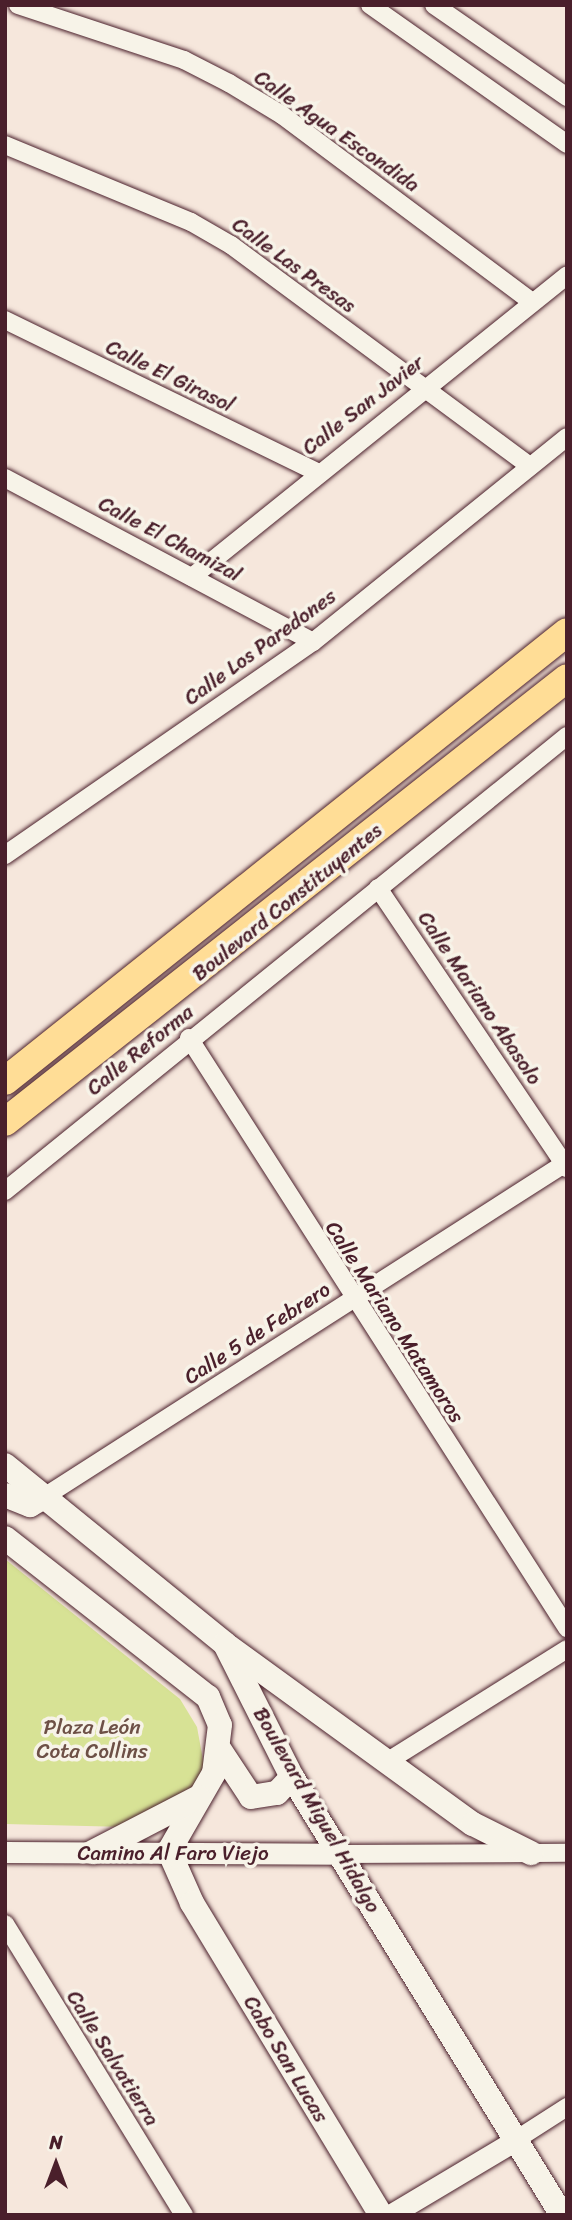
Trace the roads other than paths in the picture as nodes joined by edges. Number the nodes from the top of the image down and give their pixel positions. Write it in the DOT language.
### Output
graph roads {
  1 [pos="18,5"];
  2 [pos="370,5"];
  3 [pos="434,5"];
  4 [pos="567,97"];
  5 [pos="567,144"];
  6 [pos="5,145"];
  7 [pos="567,275"];
  8 [pos="531,302"];
  9 [pos="5,320"];
  10 [pos="422,387"];
  11 [pos="567,437"];
  12 [pos="530,466"];
  13 [pos="316,472"];
  14 [pos="5,478"];
  15 [pos="192,577"];
  16 [pos="567,623"];
  17 [pos="567,632"];
  18 [pos="313,642"];
  19 [pos="567,678"];
  20 [pos="567,690"];
  21 [pos="481,698"];
  22 [pos="504,728"];
  23 [pos="566,737"];
  24 [pos="5,855"];
  25 [pos="378,888"];
  26 [pos="188,1038"];
  27 [pos="5,1081"];
  28 [pos="11,1119"];
  29 [pos="566,1164"];
  30 [pos="5,1191"];
  31 [pos="352,1299"];
  32 [pos="5,1465"];
  33 [pos="5,1495"];
  34 [pos="44,1497"];
  35 [pos="5,1538"];
  36 [pos="567,1628"];
  37 [pos="225,1644"];
  38 [pos="567,1649"];
  39 [pos="220,1750"];
  40 [pos="388,1760"];
  41 [pos="292,1777"];
  42 [pos="202,1795"];
  43 [pos="5,1852"];
  44 [pos="93,1852"];
  45 [pos="169,1852"];
  46 [pos="531,1853"];
  47 [pos="567,1853"];
  48 [pos="340,1854"];
  49 [pos="5,1924"];
  50 [pos="567,2107"];
  51 [pos="514,2141"];
  52 [pos="184,2215"];
  53 [pos="381,2215"];
  54 [pos="390,2215"];
  55 [pos="562,2215"];
  1 -- 8 [label="street, Calle Agua Escondida"];
  2 -- 5 [label="street"];
  3 -- 4 [label="street"];
  6 -- 10 [label="street, Calle Las Presas"];
  7 -- 8 [label="street, Calle San Javier"];
  8 -- 10 [label="street, Calle San Javier"];
  9 -- 13 [label="street, Calle El Girasol"];
  10 -- 12 [label="street, Calle Las Presas"];
  10 -- 13 [label="street, Calle San Javier"];
  11 -- 12 [label="street, Calle Los Paredones"];
  12 -- 18 [label="street, Calle Los Paredones"];
  13 -- 15 [label="street, Calle San Javier"];
  14 -- 15 [label="street, Calle El Chamizal"];
  15 -- 18 [label="street, Calle El Chamizal"];
  16 -- 21 [label="highway"];
  17 -- 21 [label="highway"];
  18 -- 24 [label="street, Calle Los Paredones"];
  19 -- 22 [label="highway, Boulevard Constituyentes"];
  20 -- 22 [label="highway"];
  21 -- 27 [label="highway, Boulevard Constituyentes"];
  22 -- 28 [label="highway, Boulevard Constituyentes"];
  23 -- 25 [label="street, Calle Reforma"];
  25 -- 26 [label="street, Calle Reforma"];
  25 -- 29 [label="street, Calle Mariano Abasolo"];
  26 -- 30 [label="street, Calle Reforma"];
  26 -- 31 [label="street, Calle Mariano Matamoros"];
  29 -- 31 [label="street, Calle 5 de Febrero"];
  31 -- 34 [label="street, Calle 5 de Febrero"];
  31 -- 36 [label="street, Calle Mariano Matamoros"];
  32 -- 34 [label="main road, Boulevard Miguel Hidalgo"];
  33 -- 34 [label="main road"];
  34 -- 37 [label="main road, Boulevard Miguel Hidalgo"];
  35 -- 39 [label="main road, Boulevard Miguel Hidalgo"];
  37 -- 40 [label="main road"];
  37 -- 41 [label="main road, Boulevard Miguel Hidalgo"];
  38 -- 40 [label="street"];
  39 -- 41 [label="main road"];
  39 -- 42 [label="main road, Boulevard Miguel Hidalgo"];
  40 -- 46 [label="main road"];
  41 -- 48 [label="main road, Boulevard Miguel Hidalgo"];
  42 -- 44 [label="main road"];
  42 -- 45 [label="main road, Boulevard Miguel Hidalgo"];
  43 -- 44 [label="street, Camino Al Faro Viejo"];
  44 -- 45 [label="street, Camino Al Faro Viejo"];
  45 -- 48 [label="street, Camino Al Faro Viejo"];
  45 -- 53 [label="main road, Cabo San Lucas"];
  46 -- 47 [label="street"];
  46 -- 48 [label="street"];
  48 -- 51 [label="main road, Boulevard Miguel Hidalgo"];
  49 -- 52 [label="street, Calle Salvatierra"];
  50 -- 51 [label="street"];
  51 -- 54 [label="street"];
  51 -- 55 [label="main road, Boulevard Miguel Hidalgo"];
}
